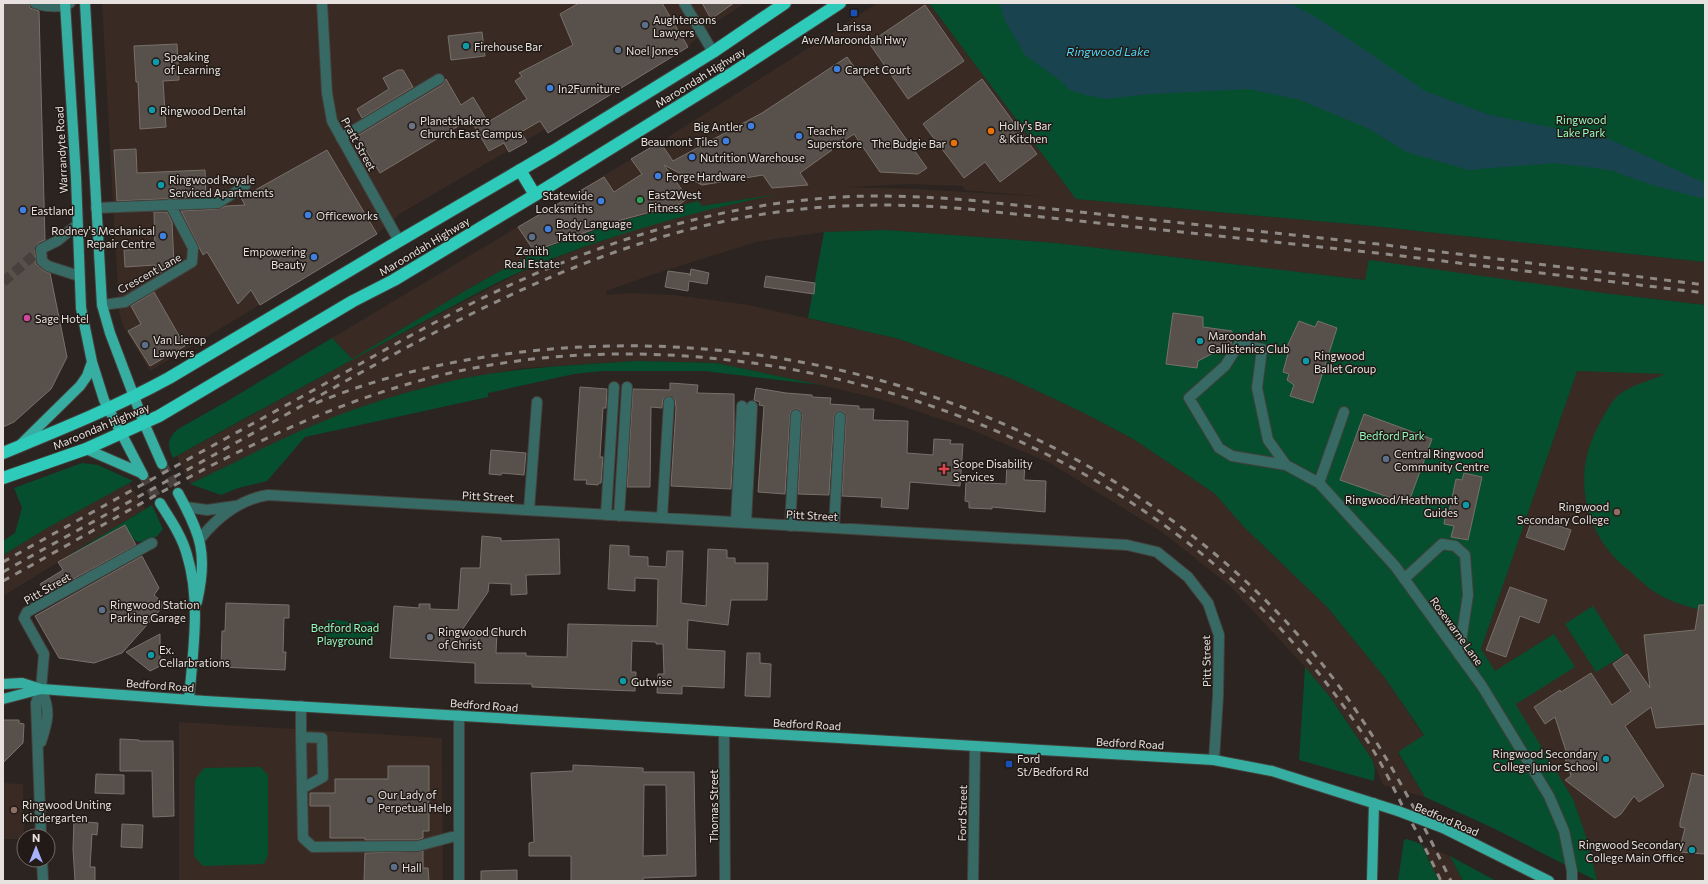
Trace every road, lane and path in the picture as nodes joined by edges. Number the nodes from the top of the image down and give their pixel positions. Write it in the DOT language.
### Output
graph roads {
  1 [pos="35,3"];
  2 [pos="85,3"];
  3 [pos="322,3"];
  4 [pos="684,3"];
  5 [pos="785,3"];
  6 [pos="840,3"];
  7 [pos="66,4"];
  8 [pos="713,52"];
  9 [pos="438,80"];
  10 [pos="341,138"];
  11 [pos="520,170"];
  12 [pos="245,186"];
  13 [pos="535,195"];
  14 [pos="170,204"];
  15 [pos="96,208"];
  16 [pos="77,225"];
  17 [pos="399,241"];
  18 [pos="79,276"];
  19 [pos="102,305"];
  20 [pos="92,362"];
  21 [pos="614,387"];
  22 [pos="627,387"];
  23 [pos="134,396"];
  24 [pos="537,402"];
  25 [pos="669,402"];
  26 [pos="747,406"];
  27 [pos="108,408"];
  28 [pos="1344,412"];
  29 [pos="796,415"];
  30 [pos="840,417"];
  31 [pos="144,423"];
  32 [pos="121,434"];
  33 [pos="19,446"];
  34 [pos="86,449"];
  35 [pos="3,453"];
  36 [pos="162,464"];
  37 [pos="1286,465"];
  38 [pos="3,478"];
  39 [pos="1319,483"];
  40 [pos="178,493"];
  41 [pos="160,503"];
  42 [pos="235,506"];
  43 [pos="186,507"];
  44 [pos="529,510"];
  45 [pos="606,515"];
  46 [pos="620,516"];
  47 [pos="662,518"];
  48 [pos="741,523"];
  49 [pos="790,526"];
  50 [pos="834,528"];
  51 [pos="200,540"];
  52 [pos="152,543"];
  53 [pos="1404,579"];
  54 [pos="194,612"];
  55 [pos="1459,655"];
  56 [pos="3,684"];
  57 [pos="42,689"];
  58 [pos="3,699"];
  59 [pos="189,699"];
  60 [pos="301,706"];
  61 [pos="459,716"];
  62 [pos="724,732"];
  63 [pos="301,737"];
  64 [pos="975,746"];
  65 [pos="1214,760"];
  66 [pos="302,788"];
  67 [pos="1374,802"];
  68 [pos="41,828"];
  69 [pos="459,835"];
  70 [pos="42,868"];
  71 [pos="43,881"];
  72 [pos="459,881"];
  73 [pos="725,881"];
  74 [pos="973,881"];
  75 [pos="1372,881"];
  76 [pos="1549,881"];
  77 [pos="1572,881"];
  1 -- 7 [label="street"];
  2 -- 15 [label="main road"];
  3 -- 10 [label="street, Pratt Street"];
  4 -- 8 [label="street"];
  5 -- 8 [label="highway, Maroondah Highway"];
  6 -- 13 [label="highway, Maroondah Highway"];
  7 -- 16 [label="main road, Warrandyte Road"];
  8 -- 11 [label="highway, Maroondah Highway"];
  9 -- 10 [label="street"];
  10 -- 17 [label="street, Pratt Street"];
  11 -- 13 [label="highway"];
  11 -- 17 [label="highway, Maroondah Highway"];
  12 -- 14 [label="street"];
  13 -- 31 [label="highway, Maroondah Highway"];
  14 -- 15 [label="street"];
  14 -- 19 [label="street, Crescent Lane"];
  15 -- 19 [label="main road"];
  16 -- 18 [label="main road, Warrandyte Road"];
  16 -- 18 [label="street"];
  17 -- 23 [label="highway, Maroondah Highway"];
  18 -- 20 [label="main road, Warrandyte Road"];
  19 -- 23 [label="main road"];
  20 -- 27 [label="main road, Warrandyte Road"];
  20 -- 33 [label="main road"];
  21 -- 45 [label="street"];
  22 -- 46 [label="street"];
  23 -- 27 [label="highway, Maroondah Highway"];
  23 -- 31 [label="main road"];
  24 -- 44 [label="street"];
  25 -- 47 [label="street"];
  26 -- 48 [label="street"];
  27 -- 32 [label="main road, Warrandyte Road"];
  27 -- 33 [label="highway, Maroondah Highway"];
  28 -- 39 [label="street"];
  29 -- 49 [label="street"];
  30 -- 50 [label="street"];
  31 -- 32 [label="highway, Maroondah Highway"];
  31 -- 36 [label="main road"];
  32 -- 34 [label="highway, Maroondah Highway"];
  32 -- 34 [label="main road, Warrandyte Road"];
  33 -- 35 [label="highway, Maroondah Highway"];
  34 -- 38 [label="highway, Maroondah Highway"];
  37 -- 37 [label="street"];
  37 -- 39 [label="street, Rosewarne Lane"];
  39 -- 53 [label="street, Rosewarne Lane"];
  40 -- 43 [label="main road"];
  41 -- 54 [label="main road"];
  42 -- 43 [label="street, Pitt Street"];
  42 -- 44 [label="street, Pitt Street"];
  42 -- 51 [label="street, Pitt Street"];
  43 -- 51 [label="main road"];
  44 -- 45 [label="street, Pitt Street"];
  45 -- 46 [label="street, Pitt Street"];
  46 -- 47 [label="street, Pitt Street"];
  47 -- 48 [label="street, Pitt Street"];
  48 -- 49 [label="street, Pitt Street"];
  49 -- 50 [label="street, Pitt Street"];
  50 -- 65 [label="street, Pitt Street"];
  51 -- 54 [label="main road"];
  52 -- 57 [label="street, Pitt Street"];
  53 -- 55 [label="street, Rosewarne Lane"];
  53 -- 55 [label="street"];
  54 -- 59 [label="main road"];
  55 -- 77 [label="street, Rosewarne Lane"];
  56 -- 57 [label="main road"];
  57 -- 58 [label="main road"];
  57 -- 59 [label="main road, Bedford Road"];
  57 -- 68 [label="street"];
  59 -- 60 [label="main road, Bedford Road"];
  60 -- 61 [label="main road, Bedford Road"];
  60 -- 63 [label="street"];
  61 -- 62 [label="main road, Bedford Road"];
  61 -- 69 [label="street"];
  62 -- 64 [label="main road, Bedford Road"];
  62 -- 73 [label="street, Thomas Street"];
  63 -- 66 [label="street"];
  63 -- 66 [label="street"];
  64 -- 65 [label="main road, Bedford Road"];
  64 -- 74 [label="street, Ford Street"];
  65 -- 67 [label="main road, Bedford Road"];
  66 -- 69 [label="street"];
  67 -- 75 [label="main road"];
  67 -- 76 [label="main road, Bedford Road, bridge"];
  69 -- 72 [label="street"];
  70 -- 71 [label="street"];
}
